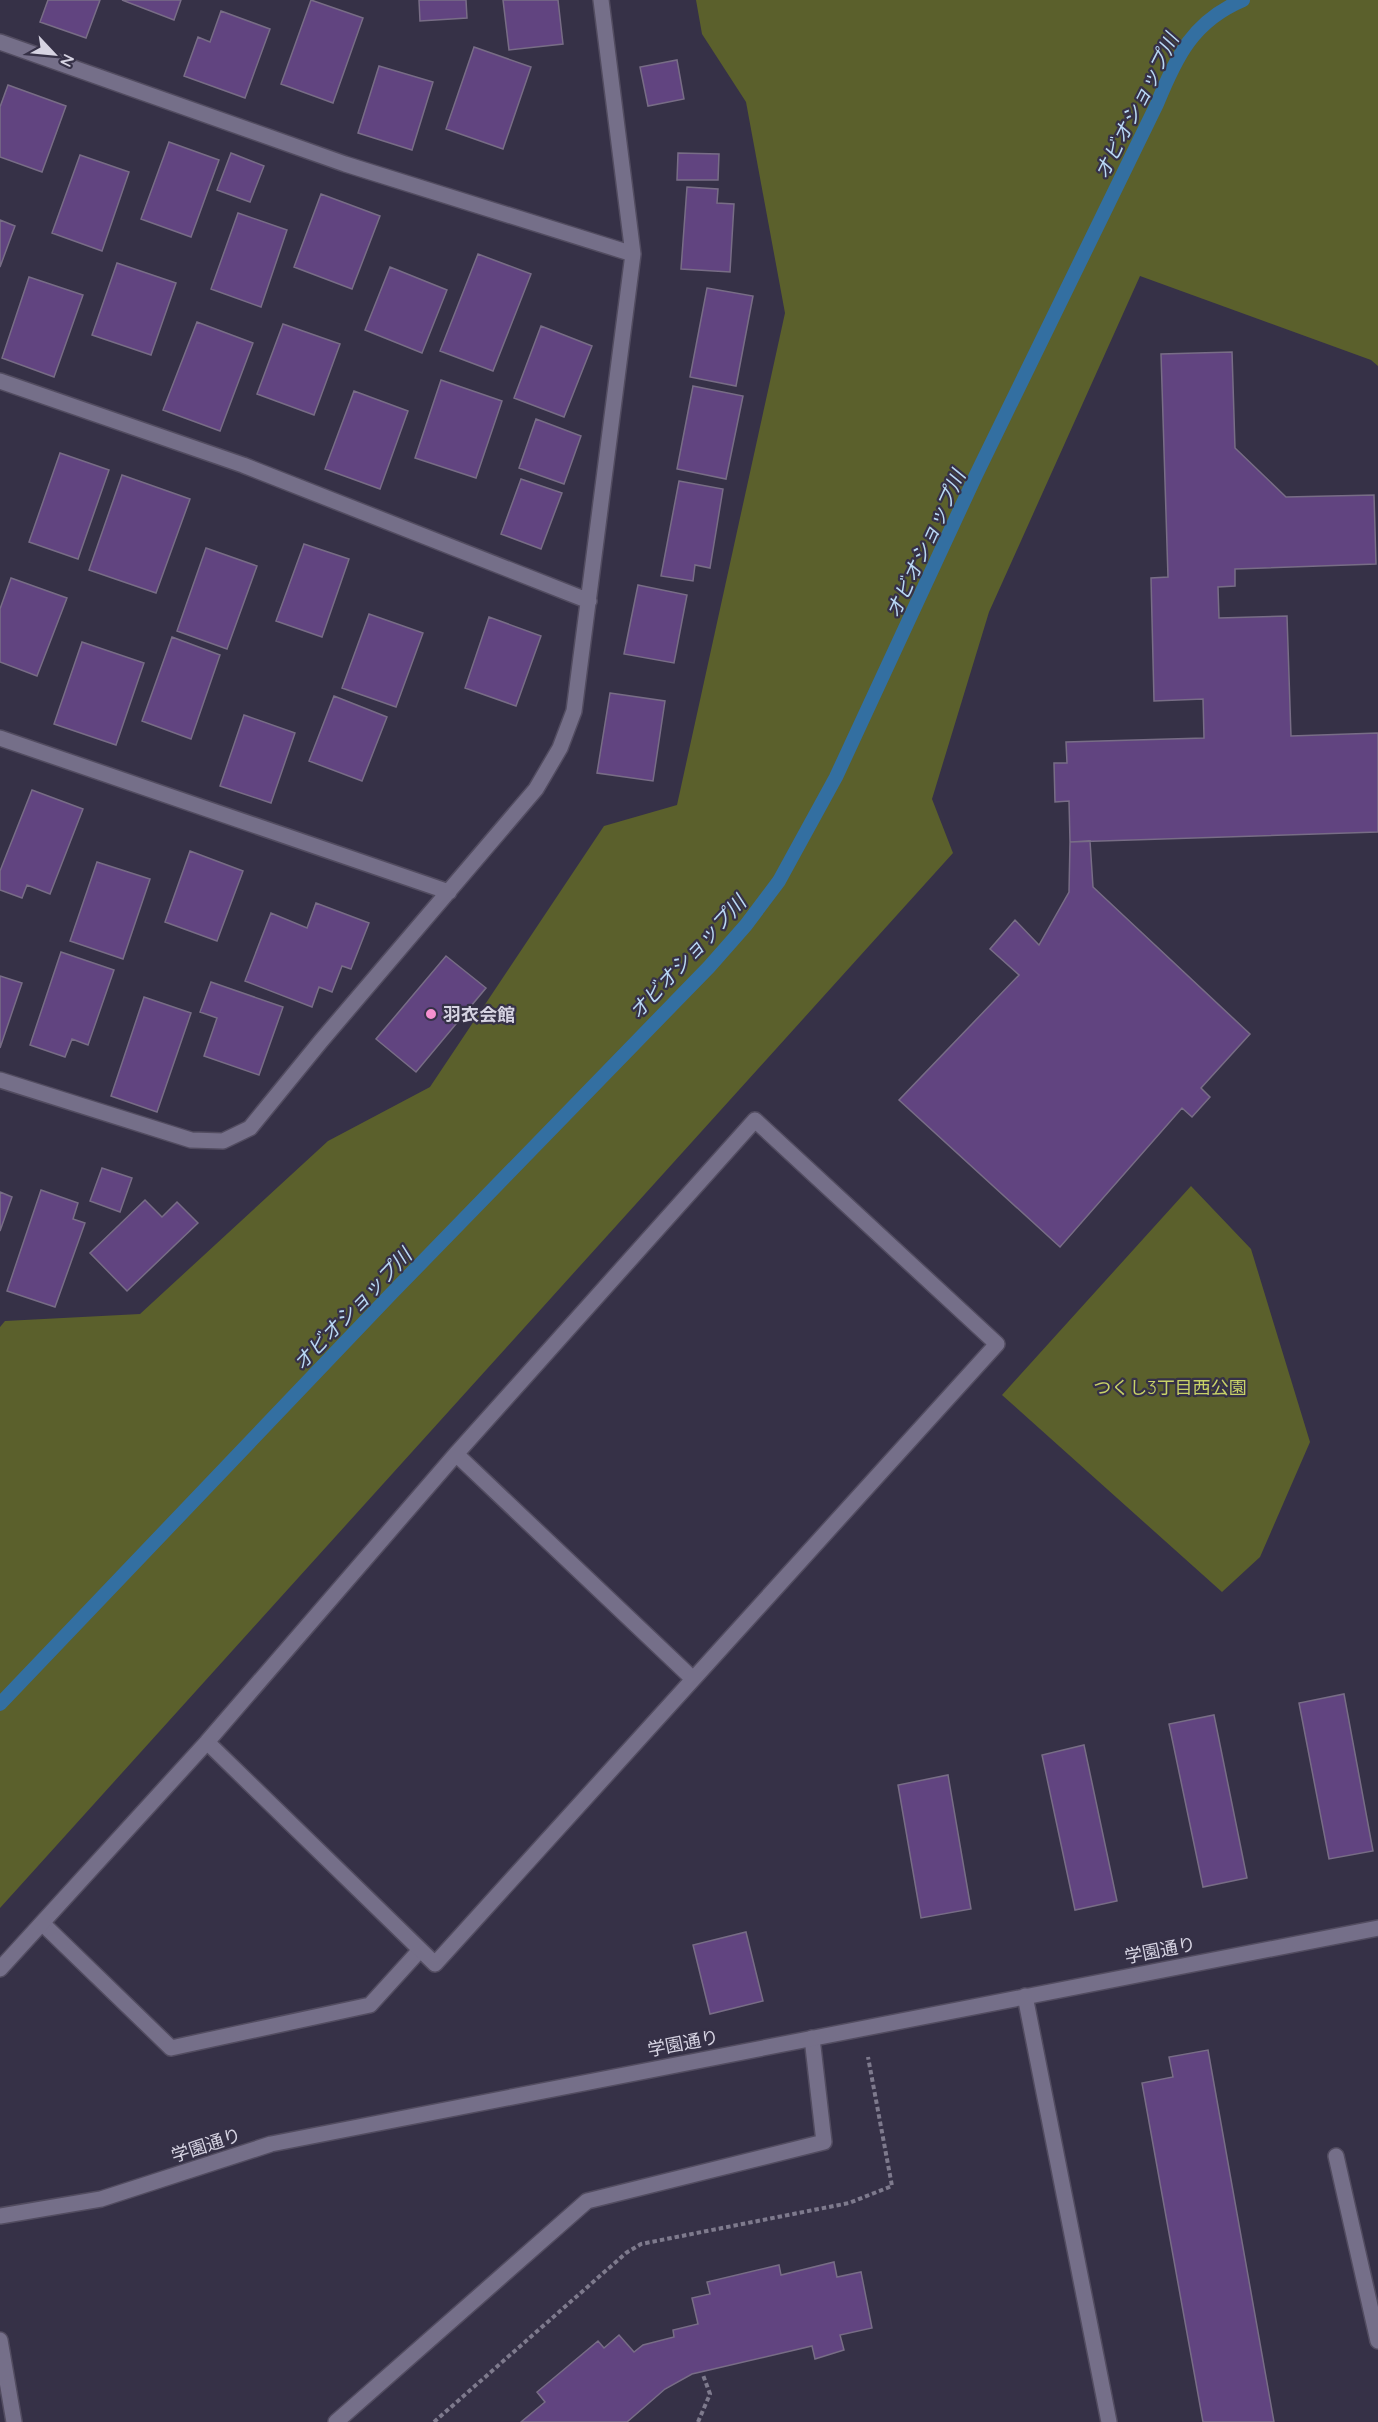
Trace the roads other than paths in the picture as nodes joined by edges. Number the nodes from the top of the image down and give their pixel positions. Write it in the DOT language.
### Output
graph roads {
  1 [pos="601,0"];
  2 [pos="0,42"];
  3 [pos="633,254"];
  4 [pos="0,381"];
  5 [pos="589,601"];
  6 [pos="0,738"];
  7 [pos="449,892"];
  8 [pos="0,1080"];
  9 [pos="456,1454"];
  10 [pos="693,1679"];
  11 [pos="207,1742"];
  12 [pos="43,1924"];
  13 [pos="1378,1928"];
  14 [pos="420,1950"];
  15 [pos="0,1969"];
  16 [pos="1025,1996"];
  17 [pos="812,2038"];
  18 [pos="1336,2156"];
  19 [pos="0,2216"];
  20 [pos="0,2340"];
  21 [pos="1378,2341"];
  22 [pos="14,2422"];
  23 [pos="336,2422"];
  24 [pos="1109,2422"];
  1 -- 3 [label="street"];
  2 -- 3 [label="street"];
  3 -- 5 [label="street"];
  4 -- 5 [label="street"];
  5 -- 7 [label="street"];
  6 -- 7 [label="street"];
  7 -- 8 [label="street"];
  9 -- 10 [label="street"];
  9 -- 10 [label="street"];
  9 -- 11 [label="street"];
  10 -- 14 [label="street"];
  11 -- 12 [label="street"];
  11 -- 14 [label="street"];
  12 -- 14 [label="street"];
  12 -- 15 [label="street"];
  13 -- 16 [label="street, 学園通り"];
  16 -- 17 [label="street, 学園通り"];
  16 -- 24 [label="street"];
  17 -- 19 [label="street, 学園通り"];
  17 -- 23 [label="street"];
  18 -- 21 [label="street"];
  20 -- 22 [label="street"];
}
